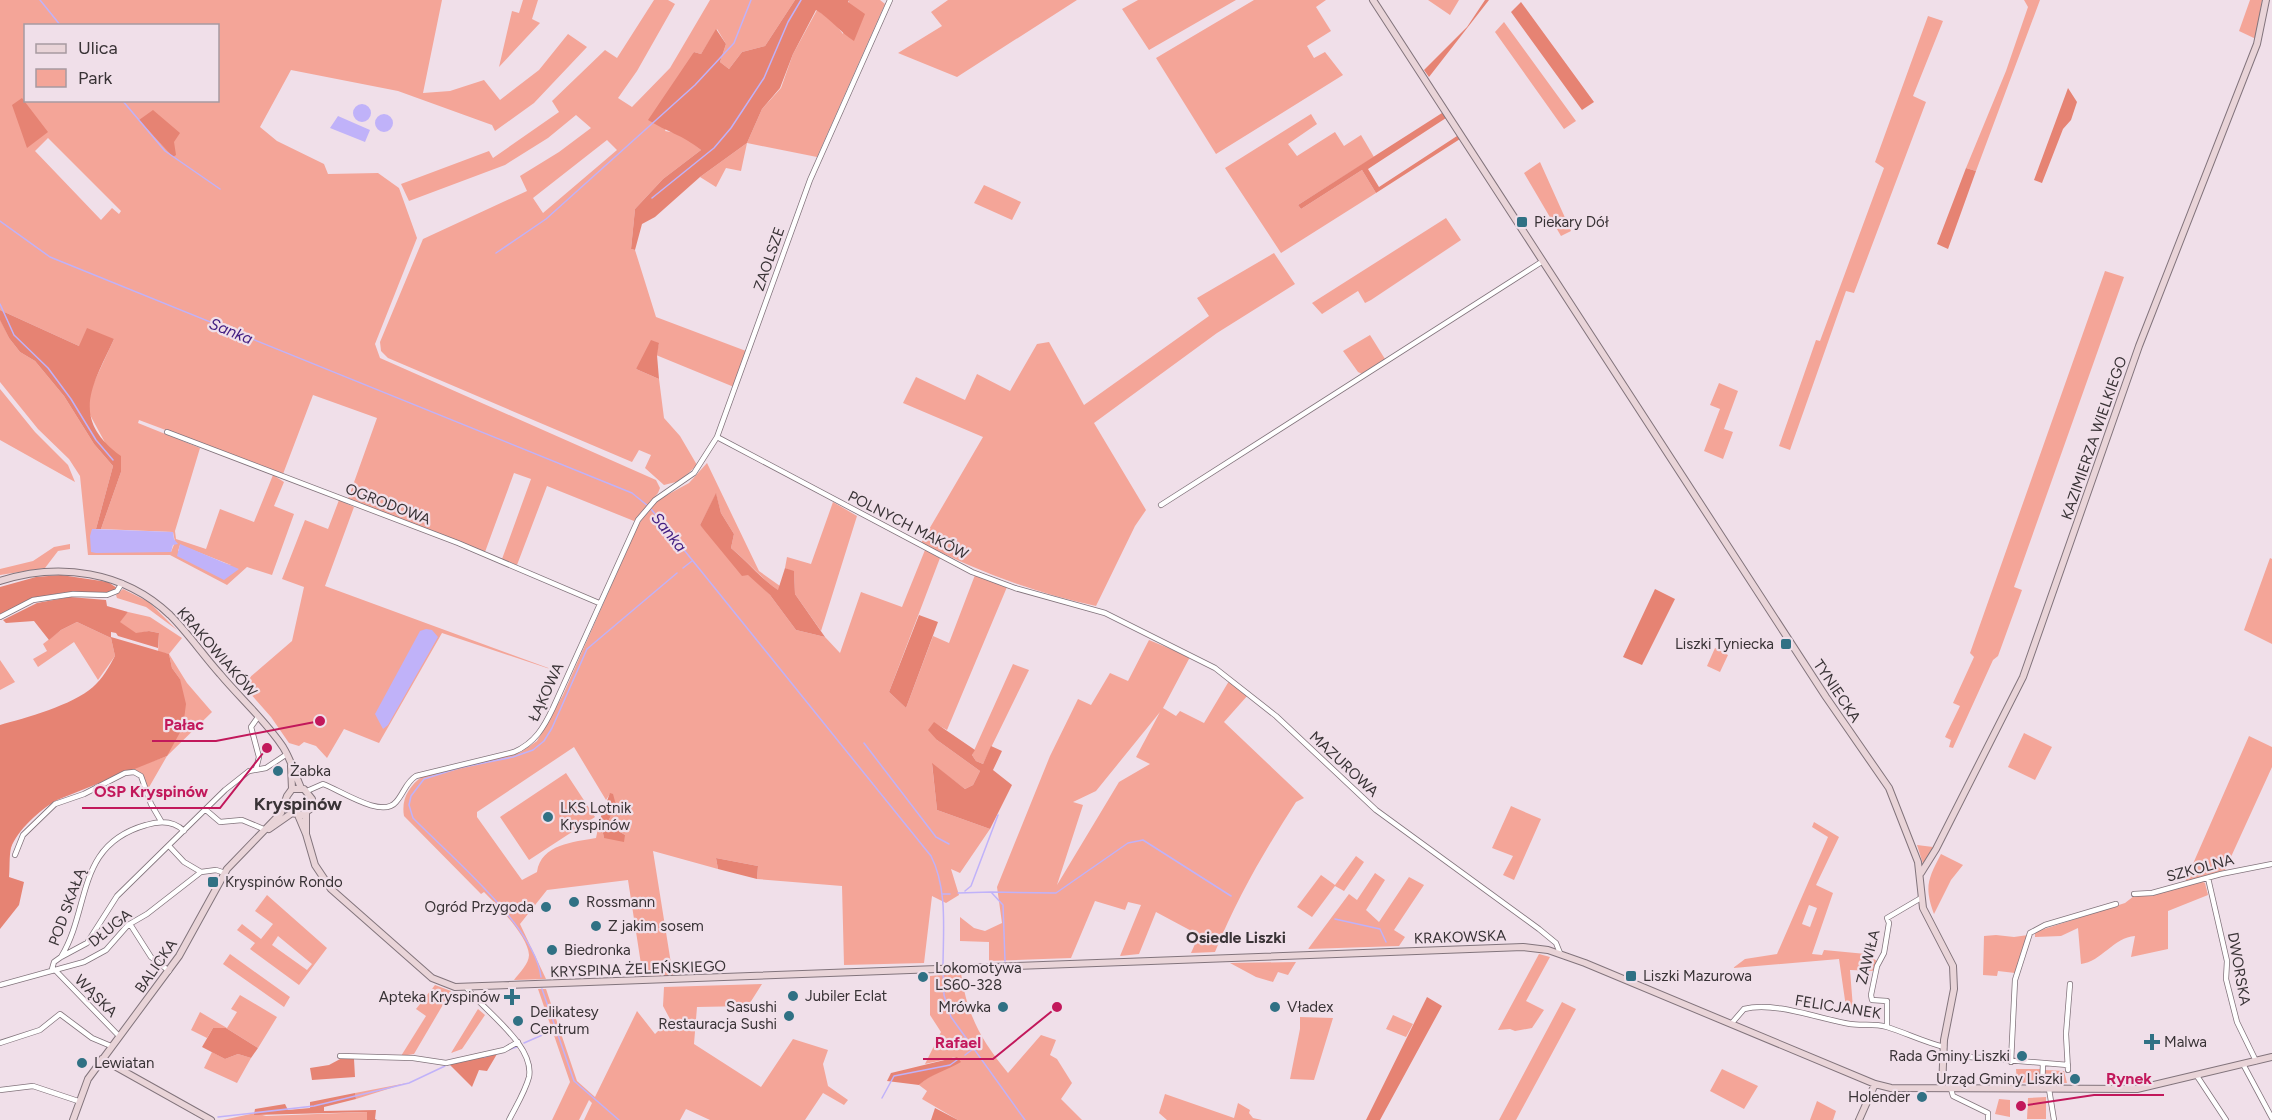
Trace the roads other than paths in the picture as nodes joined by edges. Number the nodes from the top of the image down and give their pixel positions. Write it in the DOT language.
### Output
graph roads {
  1 [pos="890,0"];
  2 [pos="1373,0"];
  3 [pos="2266,0"];
  4 [pos="1543,261"];
  5 [pos="167,432"];
  6 [pos="717,437"];
  7 [pos="684,481"];
  8 [pos="1161,505"];
  9 [pos="0,581"];
  10 [pos="122,583"];
  11 [pos="599,603"];
  12 [pos="1098,611"];
  13 [pos="0,617"];
  14 [pos="258,717"];
  15 [pos="287,754"];
  16 [pos="291,762"];
  17 [pos="256,769"];
  18 [pos="317,787"];
  19 [pos="292,789"];
  20 [pos="304,790"];
  21 [pos="312,799"];
  22 [pos="285,803"];
  23 [pos="206,810"];
  24 [pos="306,813"];
  25 [pos="295,814"];
  26 [pos="161,821"];
  27 [pos="266,830"];
  28 [pos="184,831"];
  29 [pos="306,834"];
  30 [pos="170,847"];
  31 [pos="15,855"];
  32 [pos="2272,864"];
  33 [pos="201,872"];
  34 [pos="225,873"];
  35 [pos="1921,873"];
  36 [pos="2208,878"];
  37 [pos="2134,894"];
  38 [pos="1921,898"];
  39 [pos="2116,904"];
  40 [pos="130,924"];
  41 [pos="1560,953"];
  42 [pos="61,957"];
  43 [pos="934,969"];
  44 [pos="54,970"];
  45 [pos="169,971"];
  46 [pos="2070,984"];
  47 [pos="0,986"];
  48 [pos="466,987"];
  49 [pos="1731,1024"];
  50 [pos="1887,1027"];
  51 [pos="119,1036"];
  52 [pos="0,1043"];
  53 [pos="519,1043"];
  54 [pos="111,1046"];
  55 [pos="1944,1047"];
  56 [pos="1944,1055"];
  57 [pos="340,1056"];
  58 [pos="2272,1057"];
  59 [pos="102,1059"];
  60 [pos="2256,1061"];
  61 [pos="2011,1062"];
  62 [pos="2043,1063"];
  63 [pos="2242,1064"];
  64 [pos="2197,1076"];
  65 [pos="1875,1084"];
  66 [pos="1942,1088"];
  67 [pos="1951,1089"];
  68 [pos="2046,1089"];
  69 [pos="0,1090"];
  70 [pos="78,1101"];
  71 [pos="1989,1118"];
  72 [pos="2272,1118"];
  73 [pos="73,1120"];
  74 [pos="212,1120"];
  75 [pos="509,1120"];
  76 [pos="1859,1120"];
  77 [pos="2054,1120"];
  78 [pos="2226,1120"];
  1 -- 6 [label="street, ZAOLSZE"];
  2 -- 4 [label="main road, TYNIECKA"];
  3 -- 35 [label="main road, KAZIMIERZA WIELKIEGO"];
  4 -- 8 [label="street"];
  4 -- 35 [label="main road, TYNIECKA"];
  5 -- 11 [label="street, OGRODOWA"];
  6 -- 7 [label="street, ZAOLSZE"];
  6 -- 12 [label="street, POLNYCH MAKÓW"];
  7 -- 11 [label="street, ŁĄKOWA"];
  9 -- 10 [label="main road, KRAKOWIAKÓW"];
  10 -- 13 [label="street"];
  10 -- 14 [label="main road, KRAKOWIAKÓW"];
  11 -- 18 [label="street, ŁĄKOWA"];
  12 -- 41 [label="street, MAZUROWA"];
  14 -- 15 [label="main road, KRAKOWIAKÓW"];
  14 -- 17 [label="street"];
  15 -- 16 [label="main road, KRAKOWIAKÓW"];
  15 -- 17 [label="street"];
  16 -- 19 [label="main road, KRAKOWIAKÓW"];
  16 -- 20 [label="main road, KRAKOWIAKÓW"];
  17 -- 23 [label="street"];
  18 -- 20 [label="street"];
  18 -- 21 [label="street"];
  19 -- 20 [label="main road"];
  19 -- 22 [label="main road"];
  20 -- 21 [label="main road"];
  21 -- 24 [label="main road"];
  22 -- 25 [label="main road"];
  22 -- 27 [label="main road, BALICKA"];
  23 -- 27 [label="street"];
  23 -- 28 [label="street"];
  24 -- 25 [label="main road"];
  24 -- 29 [label="main road, KRYSPINA ŻELEŃSKIEGO"];
  25 -- 27 [label="main road, BALICKA"];
  25 -- 29 [label="main road, KRYSPINA ŻELEŃSKIEGO"];
  26 -- 28 [label="street"];
  26 -- 31 [label="street"];
  26 -- 42 [label="street, POD SKAŁĄ"];
  27 -- 34 [label="main road, BALICKA"];
  28 -- 30 [label="street"];
  29 -- 48 [label="main road, KRYSPINA ŻELEŃSKIEGO"];
  30 -- 33 [label="street"];
  30 -- 42 [label="street"];
  32 -- 36 [label="street, SZKOLNA"];
  33 -- 34 [label="street"];
  33 -- 40 [label="street, DŁUGA"];
  34 -- 45 [label="main road, BALICKA"];
  35 -- 38 [label="main road, TYNIECKA"];
  36 -- 37 [label="street, SZKOLNA"];
  36 -- 60 [label="street, DWORSKA"];
  38 -- 50 [label="street, ZAWIŁA"];
  38 -- 55 [label="main road, TYNIECKA"];
  39 -- 61 [label="street"];
  40 -- 44 [label="street, DŁUGA"];
  40 -- 45 [label="street"];
  41 -- 43 [label="main road, KRAKOWSKA"];
  41 -- 49 [label="main road, KRAKOWSKA"];
  42 -- 44 [label="street"];
  43 -- 48 [label="main road, KRYSPINA ŻELEŃSKIEGO"];
  44 -- 47 [label="street, DŁUGA"];
  44 -- 51 [label="street, WĄSKA"];
  45 -- 51 [label="main road, BALICKA"];
  46 -- 62 [label="street"];
  48 -- 53 [label="street"];
  49 -- 50 [label="street, FELICJANEK"];
  49 -- 65 [label="main road, KRAKOWSKA"];
  50 -- 55 [label="street, FELICJANEK"];
  51 -- 54 [label="main road, BALICKA"];
  52 -- 54 [label="street"];
  53 -- 57 [label="street"];
  53 -- 75 [label="street"];
  54 -- 59 [label="main road, BALICKA"];
  55 -- 56 [label="main road, TYNIECKA"];
  56 -- 61 [label="street"];
  56 -- 66 [label="main road, TYNIECKA"];
  58 -- 60 [label="main road, KRAKOWSKA"];
  59 -- 70 [label="main road, BALICKA"];
  59 -- 74 [label="main road"];
  60 -- 63 [label="main road, KRAKOWSKA"];
  61 -- 62 [label="street"];
  62 -- 68 [label="street"];
  63 -- 64 [label="main road, KRAKOWSKA"];
  63 -- 72 [label="street"];
  64 -- 68 [label="main road, KRAKOWSKA"];
  64 -- 78 [label="street"];
  65 -- 66 [label="main road, KRAKOWSKA"];
  65 -- 76 [label="main road"];
  66 -- 67 [label="main road, KRAKOWSKA"];
  67 -- 68 [label="main road, KRAKOWSKA"];
  67 -- 71 [label="street"];
  68 -- 77 [label="street"];
  69 -- 70 [label="street"];
  70 -- 73 [label="main road, BALICKA"];
}
